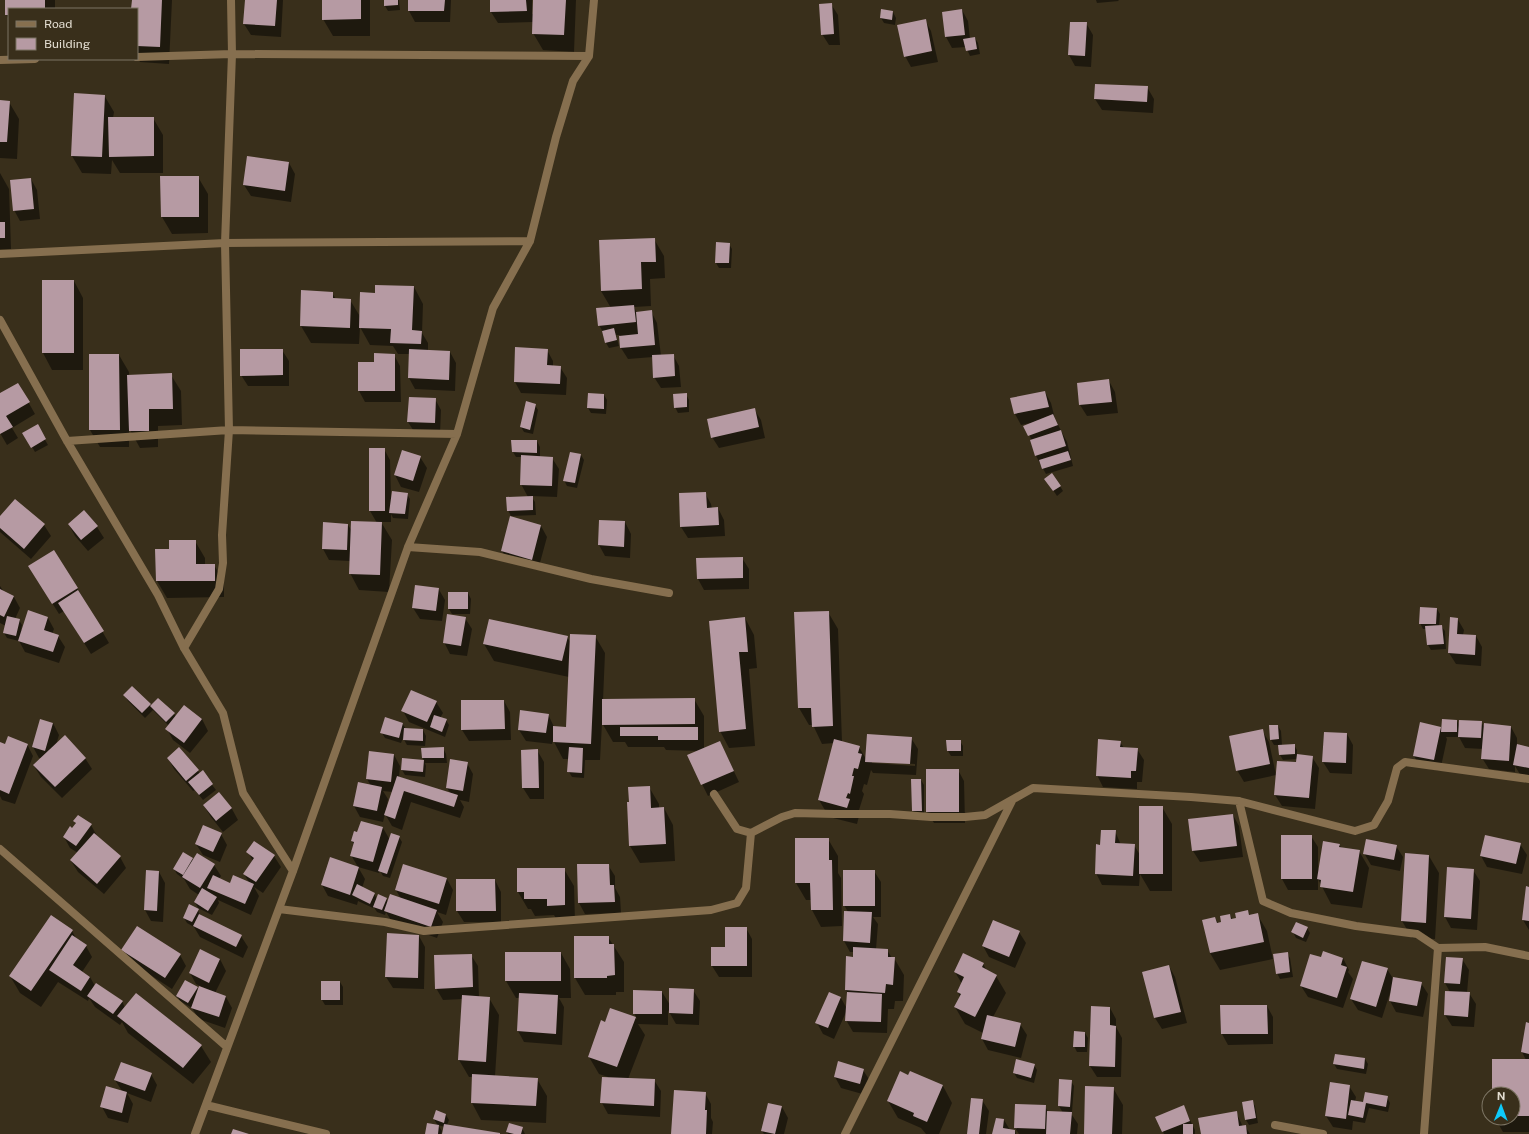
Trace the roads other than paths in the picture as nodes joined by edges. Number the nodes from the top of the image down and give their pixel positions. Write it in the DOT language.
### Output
graph roads {
  1 [pos="231,0"];
  2 [pos="594,0"];
  3 [pos="232,54"];
  4 [pos="138,56"];
  5 [pos="589,56"];
  6 [pos="530,241"];
  7 [pos="225,243"];
  8 [pos="0,254"];
  9 [pos="0,320"];
  10 [pos="229,430"];
  11 [pos="457,434"];
  12 [pos="66,441"];
  13 [pos="408,547"];
  14 [pos="669,593"];
  15 [pos="184,648"];
  16 [pos="1529,779"];
  17 [pos="714,794"];
  18 [pos="1012,800"];
  19 [pos="1239,801"];
  20 [pos="751,833"];
  21 [pos="0,849"];
  22 [pos="294,871"];
  23 [pos="279,909"];
  24 [pos="1438,948"];
  25 [pos="1529,956"];
  26 [pos="227,1047"];
  27 [pos="206,1106"];
  28 [pos="1275,1125"];
  29 [pos="195,1134"];
  30 [pos="326,1134"];
  31 [pos="845,1134"];
  32 [pos="1323,1134"];
  33 [pos="1424,1134"];
  1 -- 3 [label="street"];
  2 -- 5 [label="street"];
  3 -- 4 [label="street"];
  3 -- 5 [label="street"];
  3 -- 7 [label="street"];
  5 -- 6 [label="street"];
  6 -- 7 [label="street"];
  6 -- 11 [label="street"];
  7 -- 8 [label="street"];
  7 -- 10 [label="street"];
  9 -- 12 [label="street"];
  10 -- 11 [label="street"];
  10 -- 12 [label="street"];
  10 -- 15 [label="street"];
  11 -- 13 [label="street"];
  12 -- 15 [label="street"];
  13 -- 14 [label="street"];
  13 -- 22 [label="street"];
  15 -- 22 [label="street"];
  16 -- 19 [label="street"];
  17 -- 20 [label="street"];
  18 -- 19 [label="street"];
  18 -- 20 [label="street"];
  18 -- 31 [label="street"];
  19 -- 24 [label="street"];
  20 -- 23 [label="street"];
  21 -- 26 [label="street"];
  22 -- 23 [label="street"];
  23 -- 26 [label="street"];
  24 -- 25 [label="street"];
  24 -- 33 [label="street"];
  26 -- 27 [label="street"];
  27 -- 29 [label="street"];
  27 -- 30 [label="street"];
  28 -- 32 [label="street"];
}
